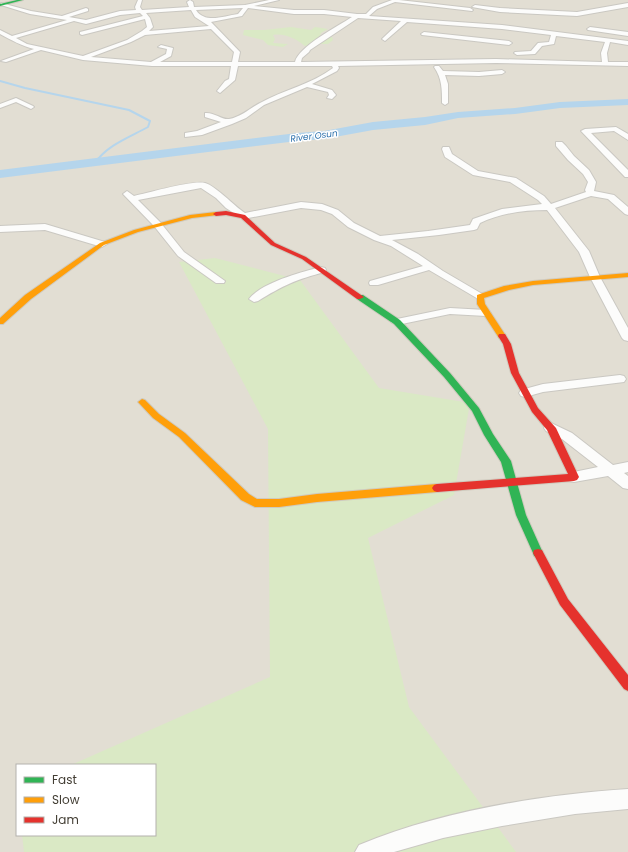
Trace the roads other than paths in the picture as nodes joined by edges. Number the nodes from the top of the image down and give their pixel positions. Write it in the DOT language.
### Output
graph roads {
  1 [pos="20,0"];
  2 [pos="140,0"];
  3 [pos="189,0"];
  4 [pos="277,0"];
  5 [pos="618,0"];
  6 [pos="396,1"];
  7 [pos="479,1"];
  8 [pos="628,4"];
  9 [pos="2,5"];
  10 [pos="530,5"];
  11 [pos="247,6"];
  12 [pos="193,8"];
  13 [pos="472,8"];
  14 [pos="86,10"];
  15 [pos="527,11"];
  16 [pos="137,12"];
  17 [pos="540,12"];
  18 [pos="466,15"];
  19 [pos="357,16"];
  20 [pos="62,17"];
  21 [pos="147,17"];
  22 [pos="460,18"];
  23 [pos="407,19"];
  24 [pos="75,20"];
  25 [pos="207,21"];
  26 [pos="448,23"];
  27 [pos="213,27"];
  28 [pos="585,29"];
  29 [pos="528,30"];
  30 [pos="0,32"];
  31 [pos="82,33"];
  32 [pos="143,33"];
  33 [pos="518,33"];
  34 [pos="555,33"];
  35 [pos="424,34"];
  36 [pos="628,34"];
  37 [pos="10,38"];
  38 [pos="385,39"];
  39 [pos="608,41"];
  40 [pos="628,43"];
  41 [pos="161,47"];
  42 [pos="40,49"];
  43 [pos="504,51"];
  44 [pos="83,58"];
  45 [pos="4,60"];
  46 [pos="509,61"];
  47 [pos="432,62"];
  48 [pos="298,63"];
  49 [pos="606,63"];
  50 [pos="152,64"];
  51 [pos="234,64"];
  52 [pos="334,64"];
  53 [pos="628,64"];
  54 [pos="502,72"];
  55 [pos="442,73"];
  56 [pos="306,85"];
  57 [pos="220,91"];
  58 [pos="5,97"];
  59 [pos="330,98"];
  60 [pos="14,101"];
  61 [pos="445,103"];
  62 [pos="0,106"];
  63 [pos="31,107"];
  64 [pos="208,115"];
  65 [pos="229,122"];
  66 [pos="188,135"];
  67 [pos="628,138"];
  68 [pos="559,144"];
  69 [pos="446,149"];
  70 [pos="628,175"];
  71 [pos="591,193"];
  72 [pos="549,207"];
  73 [pos="628,212"];
  74 [pos="243,216"];
  75 [pos="157,224"];
  76 [pos="0,229"];
  77 [pos="378,238"];
  78 [pos="102,244"];
  79 [pos="430,267"];
  80 [pos="321,270"];
  81 [pos="628,276"];
  82 [pos="596,277"];
  83 [pos="220,281"];
  84 [pos="374,283"];
  85 [pos="480,297"];
  86 [pos="254,299"];
  87 [pos="486,313"];
  88 [pos="0,322"];
  89 [pos="397,322"];
  90 [pos="628,338"];
  91 [pos="620,379"];
  92 [pos="525,393"];
  93 [pos="142,402"];
  94 [pos="551,428"];
  95 [pos="628,467"];
  96 [pos="610,470"];
  97 [pos="574,477"];
  98 [pos="512,482"];
  99 [pos="628,484"];
  100 [pos="628,685"];
  101 [pos="628,799"];
  102 [pos="366,852"];
  1 -- 9 [label="street"];
  2 -- 16 [label="street"];
  3 -- 12 [label="street"];
  4 -- 11 [label="street"];
  5 -- 8 [label="street"];
  6 -- 13 [label="street"];
  6 -- 19 [label="street"];
  7 -- 13 [label="street"];
  8 -- 17 [label="street"];
  9 -- 20 [label="street"];
  10 -- 15 [label="street"];
  11 -- 12 [label="street"];
  11 -- 19 [label="street"];
  11 -- 25 [label="street"];
  12 -- 16 [label="street"];
  12 -- 25 [label="street"];
  13 -- 15 [label="street"];
  13 -- 18 [label="street"];
  14 -- 20 [label="street"];
  15 -- 17 [label="street"];
  16 -- 21 [label="street"];
  16 -- 24 [label="street"];
  17 -- 29 [label="street"];
  19 -- 23 [label="street"];
  19 -- 48 [label="street"];
  20 -- 24 [label="street"];
  21 -- 31 [label="street"];
  21 -- 32 [label="street"];
  22 -- 26 [label="street"];
  23 -- 26 [label="street"];
  23 -- 38 [label="street"];
  24 -- 37 [label="street"];
  25 -- 27 [label="street"];
  26 -- 29 [label="street"];
  27 -- 32 [label="street"];
  27 -- 51 [label="street"];
  28 -- 36 [label="street"];
  29 -- 33 [label="street"];
  29 -- 34 [label="street"];
  30 -- 37 [label="street"];
  32 -- 44 [label="street"];
  34 -- 39 [label="street"];
  34 -- 46 [label="street"];
  35 -- 43 [label="street"];
  37 -- 42 [label="street"];
  39 -- 40 [label="street"];
  39 -- 49 [label="street"];
  41 -- 50 [label="street"];
  42 -- 44 [label="street"];
  42 -- 45 [label="street"];
  44 -- 50 [label="street"];
  46 -- 47 [label="street"];
  46 -- 49 [label="street"];
  47 -- 52 [label="street"];
  47 -- 55 [label="street"];
  48 -- 51 [label="street"];
  48 -- 52 [label="street"];
  49 -- 53 [label="street"];
  50 -- 51 [label="street"];
  51 -- 57 [label="street"];
  52 -- 56 [label="street"];
  54 -- 55 [label="street"];
  55 -- 61 [label="street"];
  56 -- 59 [label="street"];
  56 -- 65 [label="street"];
  58 -- 60 [label="street"];
  60 -- 62 [label="street"];
  60 -- 63 [label="street"];
  64 -- 65 [label="street"];
  65 -- 66 [label="street"];
  67 -- 70 [label="street"];
  68 -- 71 [label="street"];
  69 -- 72 [label="street"];
  71 -- 72 [label="street"];
  71 -- 73 [label="street"];
  72 -- 77 [label="street"];
  72 -- 82 [label="street"];
  74 -- 75 [label="street"];
  74 -- 75 [label="street"];
  74 -- 77 [label="street"];
  74 -- 80 [label="street"];
  75 -- 78 [label="street"];
  75 -- 83 [label="street"];
  76 -- 78 [label="street"];
  77 -- 79 [label="street"];
  78 -- 88 [label="street"];
  79 -- 84 [label="street"];
  79 -- 85 [label="street"];
  80 -- 86 [label="street"];
  80 -- 89 [label="street"];
  81 -- 82 [label="street"];
  82 -- 85 [label="street"];
  82 -- 90 [label="street"];
  85 -- 87 [label="street"];
  87 -- 89 [label="street"];
  87 -- 92 [label="street"];
  89 -- 98 [label="street"];
  91 -- 92 [label="street"];
  92 -- 94 [label="street"];
  93 -- 98 [label="street"];
  94 -- 96 [label="street"];
  94 -- 97 [label="street"];
  95 -- 96 [label="street"];
  96 -- 97 [label="street"];
  96 -- 99 [label="street"];
  97 -- 98 [label="street"];
  98 -- 100 [label="street"];
  101 -- 102 [label="street"];
}
